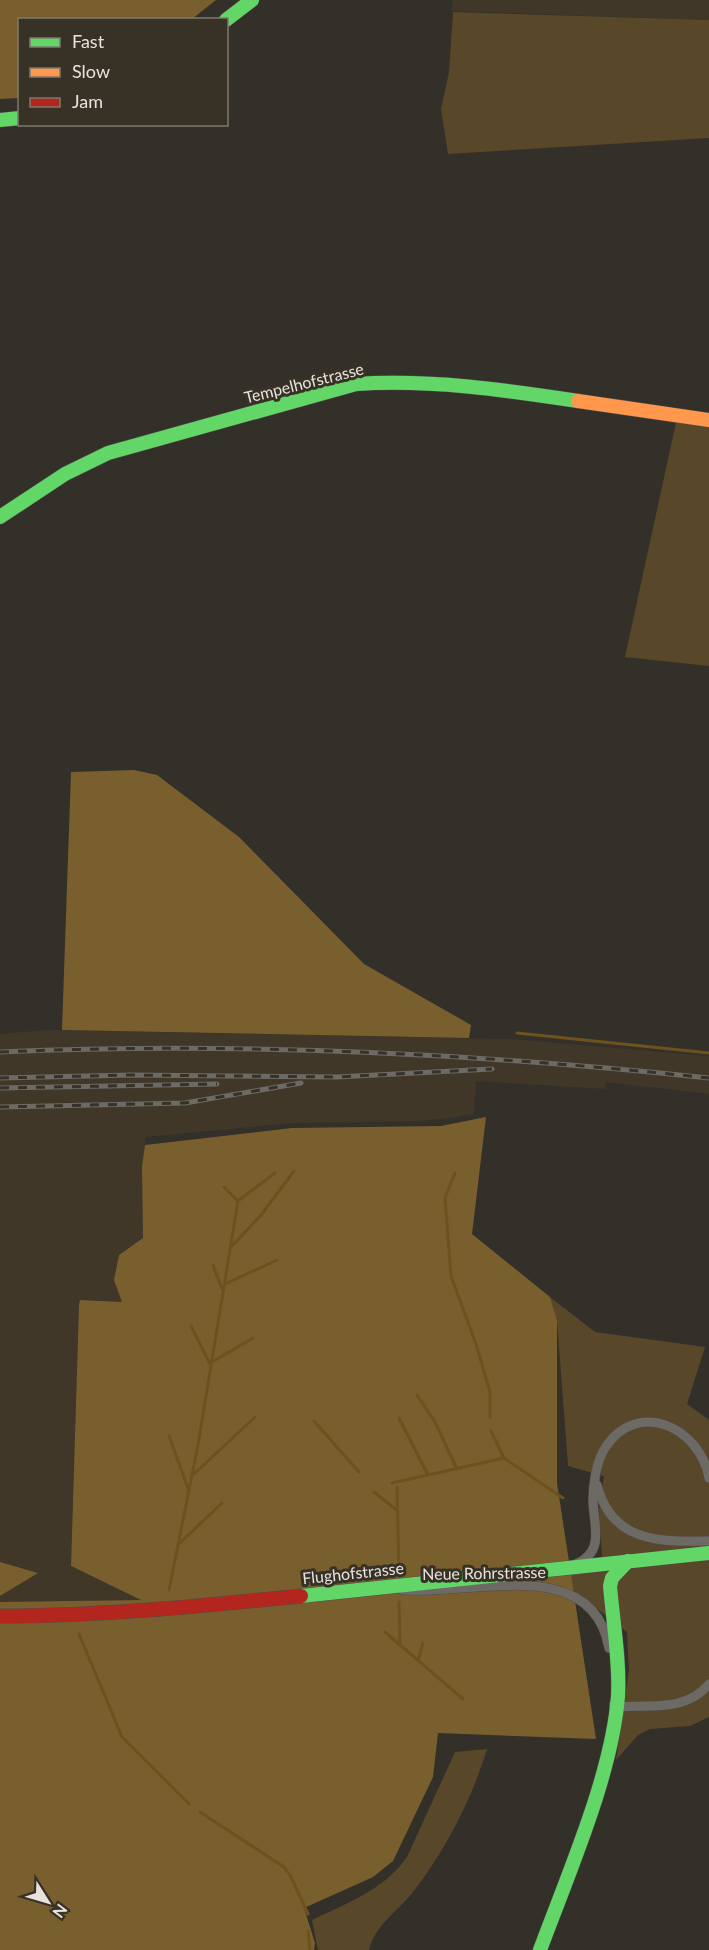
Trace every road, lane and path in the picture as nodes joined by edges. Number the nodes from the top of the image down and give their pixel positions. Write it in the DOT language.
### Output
graph roads {
  1 [pos="252,0"];
  2 [pos="228,18"];
  3 [pos="18,118"];
  4 [pos="0,120"];
  5 [pos="709,420"];
  6 [pos="0,517"];
  7 [pos="709,1478"];
  8 [pos="596,1480"];
  9 [pos="709,1541"];
  10 [pos="709,1553"];
  11 [pos="628,1561"];
  12 [pos="567,1568"];
  13 [pos="377,1587"];
  14 [pos="0,1616"];
  15 [pos="709,1683"];
  16 [pos="614,1707"];
  17 [pos="542,1947"];
  1 -- 2 [label="street"];
  3 -- 4 [label="street"];
  5 -- 6 [label="street, Tempelhofstrasse"];
  7 -- 8 [label="street, Neue Rohrstrasse"];
  8 -- 9 [label="street"];
  8 -- 12 [label="street, Neue Rohrstrasse"];
  10 -- 11 [label="street, Flughofstrasse"];
  11 -- 12 [label="street, Flughofstrasse"];
  11 -- 16 [label="street, Neue Rohrstrasse"];
  12 -- 13 [label="street, Flughofstrasse"];
  13 -- 14 [label="street, Flughofstrasse"];
  13 -- 16 [label="street, Neue Rohrstrasse"];
  15 -- 16 [label="street"];
  16 -- 17 [label="street, Neue Rohrstrasse"];
}
